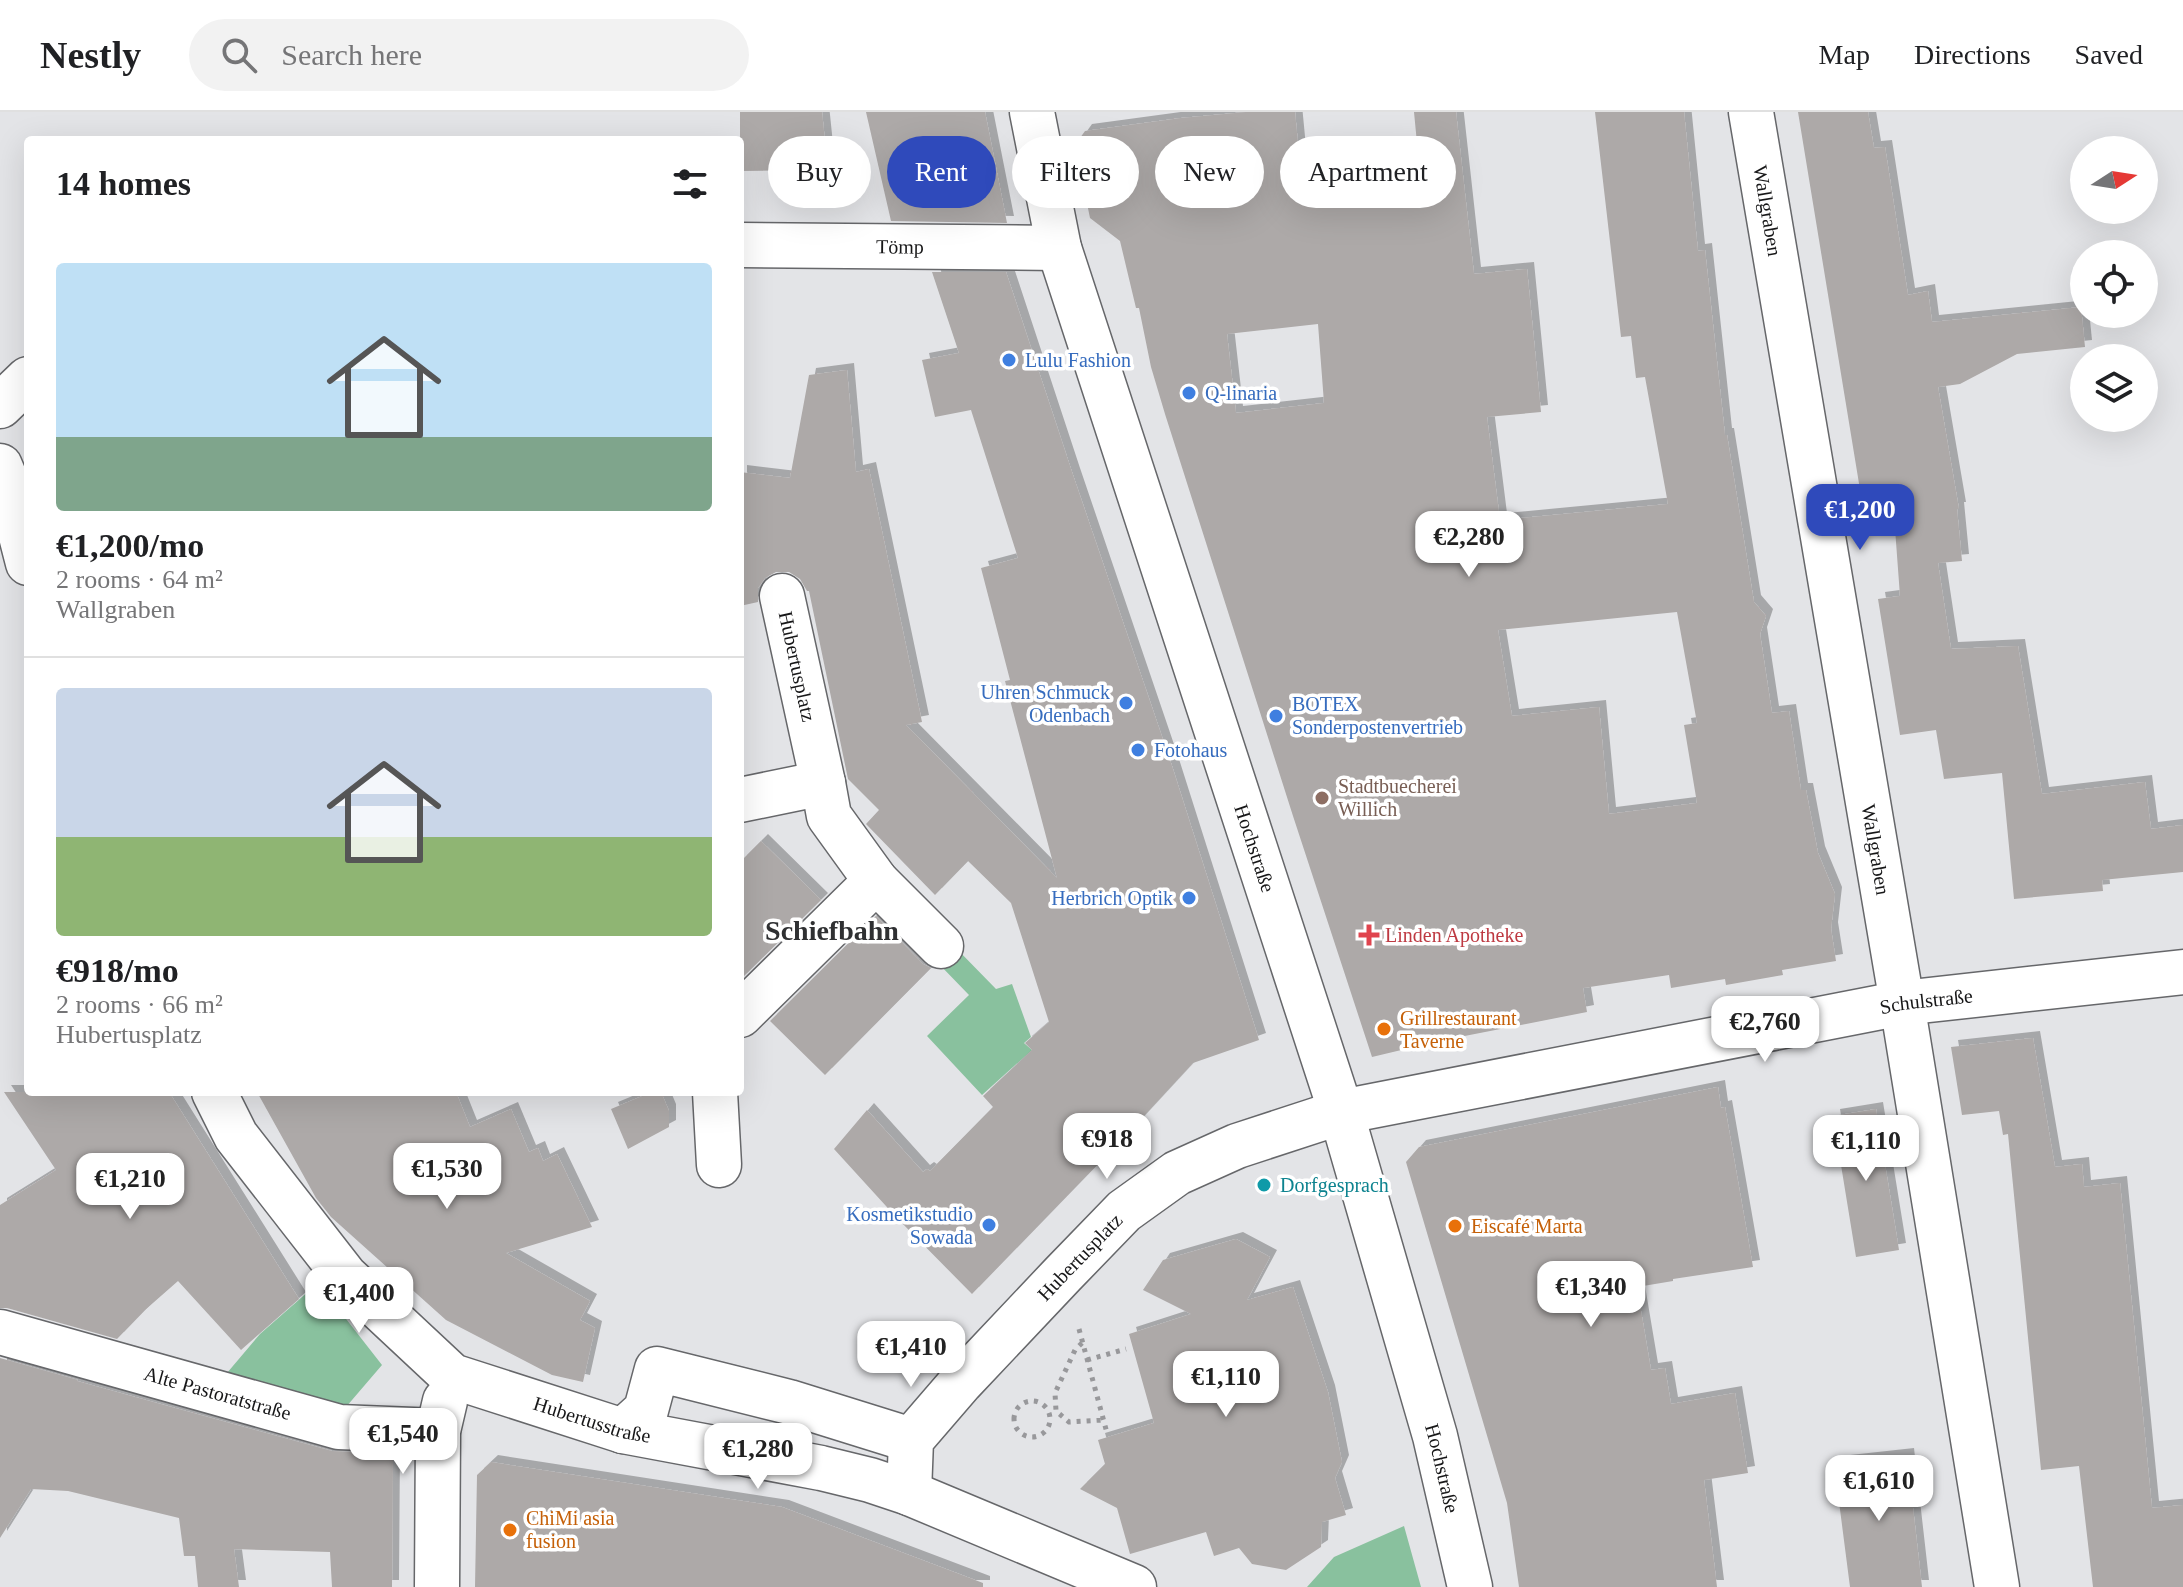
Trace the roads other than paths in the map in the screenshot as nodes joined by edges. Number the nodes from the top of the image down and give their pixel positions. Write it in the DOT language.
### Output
graph roads {
  1 [pos="1032,112"];
  2 [pos="1039,112"];
  3 [pos="1751,112"];
  4 [pos="744,245"];
  5 [pos="1059,248"];
  6 [pos="24,383"];
  7 [pos="0,406"];
  8 [pos="3,482"];
  9 [pos="24,550"];
  10 [pos="782,596"];
  11 [pos="823,783"];
  12 [pos="744,799"];
  13 [pos="876,881"];
  14 [pos="941,946"];
  15 [pos="2183,972"];
  16 [pos="1902,1003"];
  17 [pos="744,1011"];
  18 [pos="216,1096"];
  19 [pos="715,1096"];
  20 [pos="1341,1112"];
  21 [pos="719,1165"];
  22 [pos="0,1332"];
  23 [pos="452,1376"];
  24 [pos="438,1431"];
  25 [pos="623,1431"];
  26 [pos="911,1440"];
  27 [pos="909,1493"];
  28 [pos="437,1587"];
  29 [pos="1134,1587"];
  30 [pos="1470,1587"];
  31 [pos="1997,1587"];
  1 -- 2 [label="street"];
  1 -- 5 [label="street, Hochstraße"];
  3 -- 16 [label="street, Wallgraben"];
  4 -- 5 [label="street, Tömp"];
  5 -- 20 [label="street, Hochstraße"];
  6 -- 7 [label="street"];
  8 -- 9 [label="street"];
  10 -- 11 [label="street, Hubertusplatz"];
  11 -- 12 [label="street"];
  11 -- 13 [label="street, Hubertusplatz"];
  13 -- 14 [label="street, Hubertusplatz"];
  13 -- 17 [label="street"];
  15 -- 16 [label="street, Schulstraße"];
  16 -- 20 [label="street, Schulstraße"];
  16 -- 31 [label="street, Wallgraben"];
  18 -- 23 [label="street, Hubertusstraße"];
  19 -- 21 [label="street"];
  20 -- 26 [label="street, Hubertusplatz"];
  20 -- 30 [label="street, Hochstraße"];
  22 -- 24 [label="street, Alte Pastoratstraße"];
  23 -- 24 [label="street"];
  23 -- 25 [label="street, Hubertusstraße"];
  24 -- 28 [label="street"];
  25 -- 26 [label="street"];
  25 -- 27 [label="street, Hubertusstraße"];
  26 -- 27 [label="street"];
  27 -- 29 [label="street, Hubertusstraße"];
}
